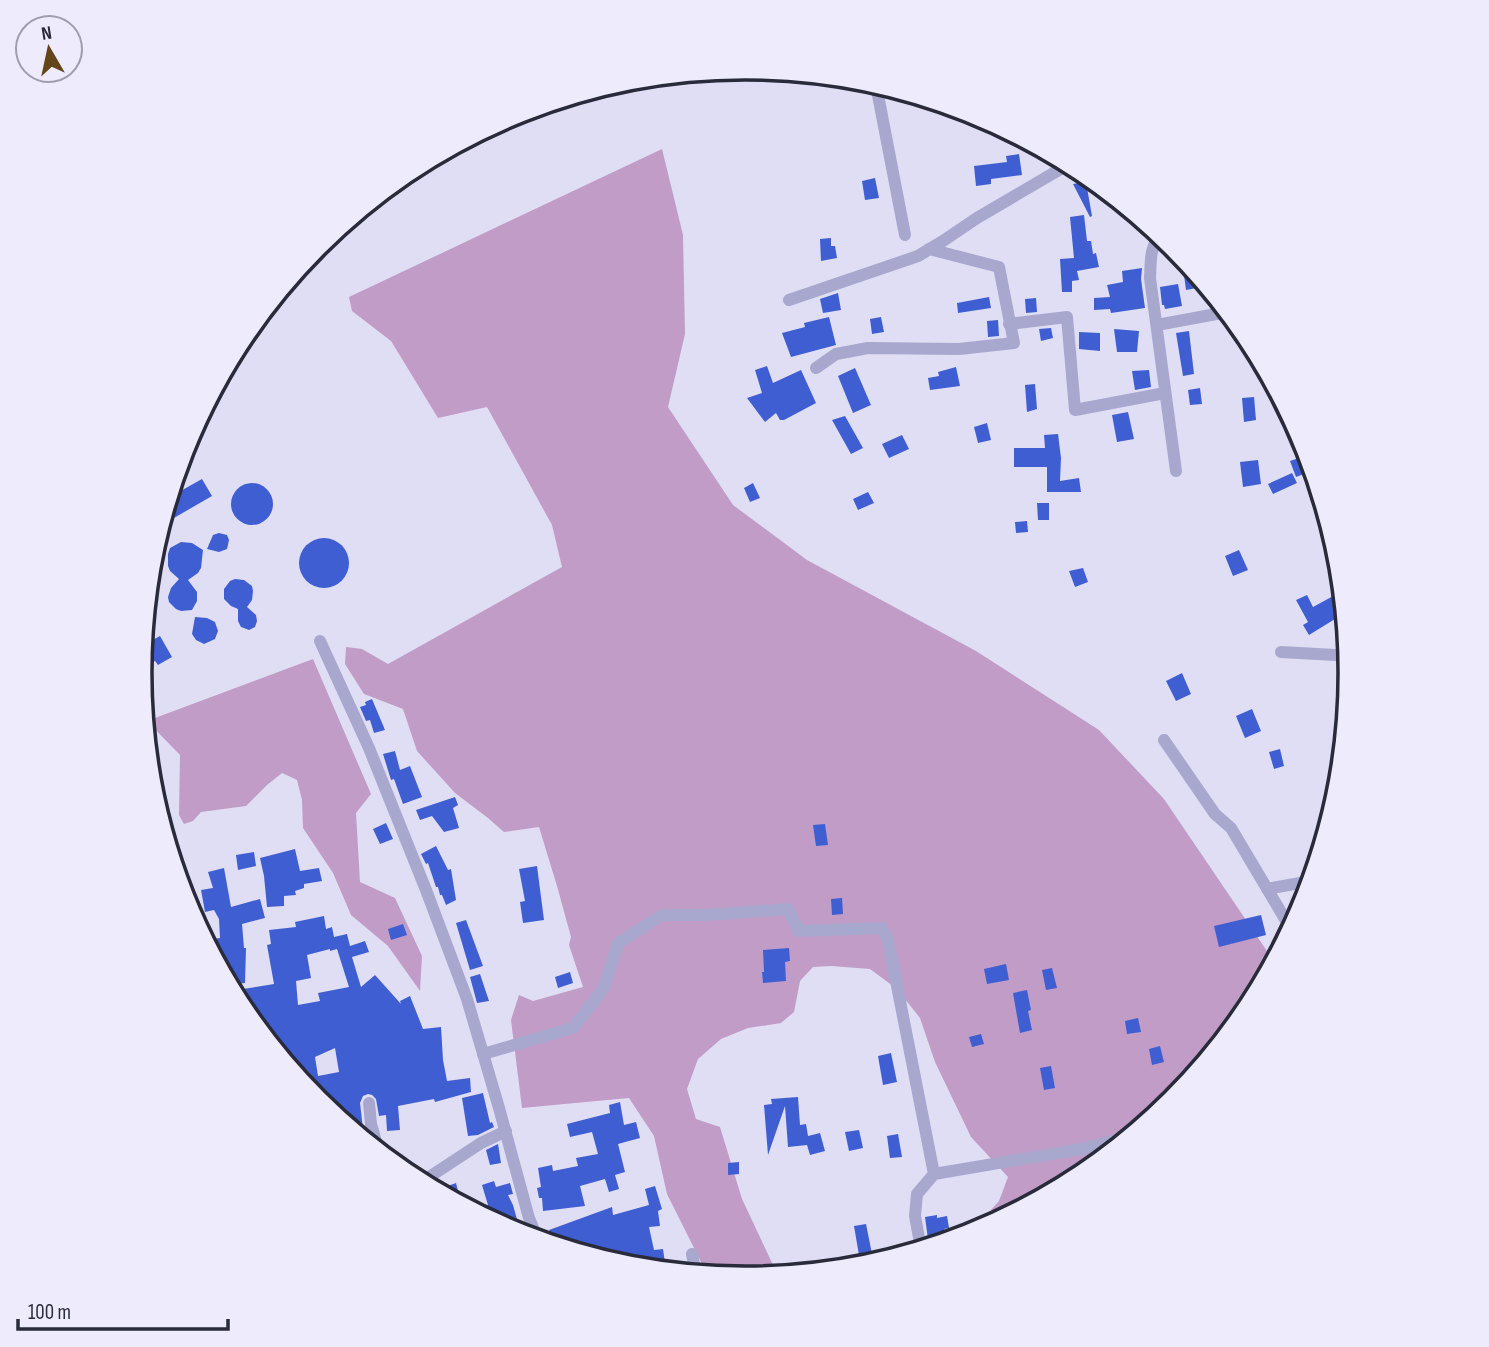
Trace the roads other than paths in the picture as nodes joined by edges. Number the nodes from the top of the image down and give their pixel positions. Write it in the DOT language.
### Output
graph roads {
  1 [pos="878,96"];
  2 [pos="1058,170"];
  3 [pos="905,235"];
  4 [pos="1154,245"];
  5 [pos="929,249"];
  6 [pos="789,300"];
  7 [pos="1216,314"];
  8 [pos="1009,324"];
  9 [pos="1157,326"];
  10 [pos="816,368"];
  11 [pos="1166,393"];
  12 [pos="1176,471"];
  13 [pos="320,641"];
  14 [pos="1281,652"];
  15 [pos="1337,655"];
  16 [pos="1164,740"];
  17 [pos="1299,883"];
  18 [pos="1268,888"];
  19 [pos="1284,917"];
  20 [pos="483,1054"];
  21 [pos="369,1103"];
  22 [pos="506,1130"];
  23 [pos="374,1136"];
  24 [pos="1106,1143"];
  25 [pos="933,1174"];
  26 [pos="430,1176"];
  27 [pos="533,1227"];
  28 [pos="919,1240"];
  29 [pos="692,1254"];
  30 [pos="694,1264"];
  1 -- 3 [label="street"];
  2 -- 5 [label="street"];
  4 -- 9 [label="street"];
  5 -- 6 [label="street"];
  5 -- 8 [label="street"];
  7 -- 9 [label="street"];
  8 -- 10 [label="street"];
  8 -- 11 [label="street"];
  9 -- 11 [label="street"];
  11 -- 12 [label="street"];
  13 -- 20 [label="street"];
  14 -- 15 [label="street"];
  16 -- 18 [label="street"];
  17 -- 18 [label="street"];
  18 -- 19 [label="street"];
  20 -- 22 [label="street"];
  20 -- 25 [label="street"];
  21 -- 23 [label="street"];
  22 -- 26 [label="street"];
  22 -- 27 [label="street"];
  24 -- 25 [label="street"];
  25 -- 28 [label="street"];
  29 -- 30 [label="street"];
}
